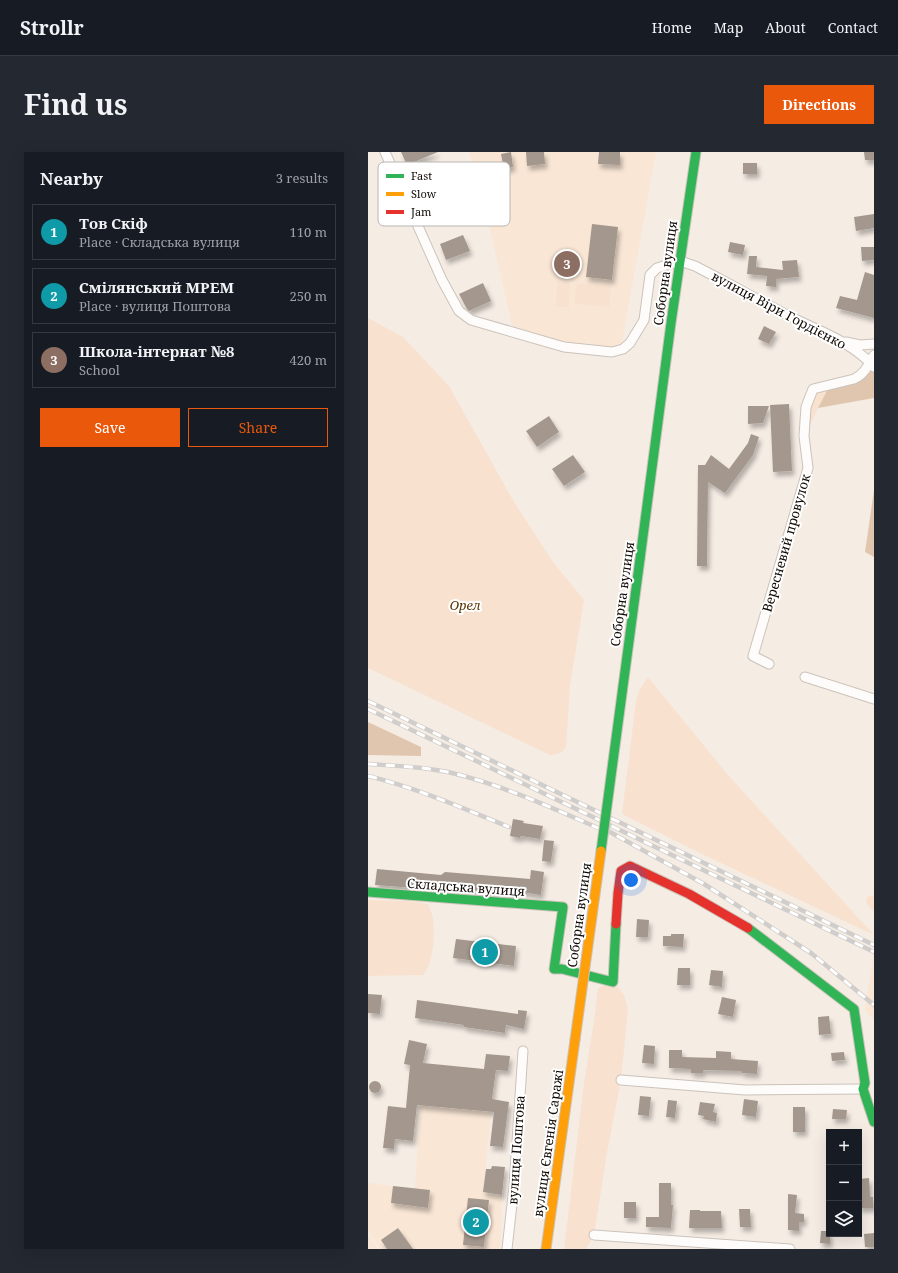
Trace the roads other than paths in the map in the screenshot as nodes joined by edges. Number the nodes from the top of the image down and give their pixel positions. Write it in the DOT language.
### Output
graph roads {
  1 [pos="385,152"];
  2 [pos="696,152"];
  3 [pos="389,162"];
  4 [pos="418,226"];
  5 [pos="680,261"];
  6 [pos="839,339"];
  7 [pos="874,344"];
  8 [pos="873,361"];
  9 [pos="769,664"];
  10 [pos="805,677"];
  11 [pos="874,700"];
  12 [pos="368,892"];
  13 [pos="575,1040"];
  14 [pos="523,1051"];
  15 [pos="621,1080"];
  16 [pos="863,1089"];
  17 [pos="874,1122"];
  18 [pos="594,1235"];
  19 [pos="507,1249"];
  20 [pos="546,1249"];
  21 [pos="790,1249"];
  1 -- 3 [label="street"];
  2 -- 5 [label="main road, Соборна вулиця"];
  4 -- 5 [label="street"];
  5 -- 6 [label="street, вулиця Віри Гордієнко"];
  5 -- 13 [label="main road, Соборна вулиця, bridge"];
  6 -- 7 [label="street"];
  6 -- 8 [label="street, вулиця Віри Гордієнко"];
  8 -- 9 [label="street, Вересневий провулок"];
  10 -- 11 [label="street"];
  12 -- 16 [label="main road, Складська вулиця"];
  13 -- 20 [label="main road, вулиця Євгенія Саражі"];
  14 -- 19 [label="street, вулиця Поштова"];
  15 -- 16 [label="street"];
  16 -- 17 [label="main road"];
  18 -- 21 [label="street"];
}
